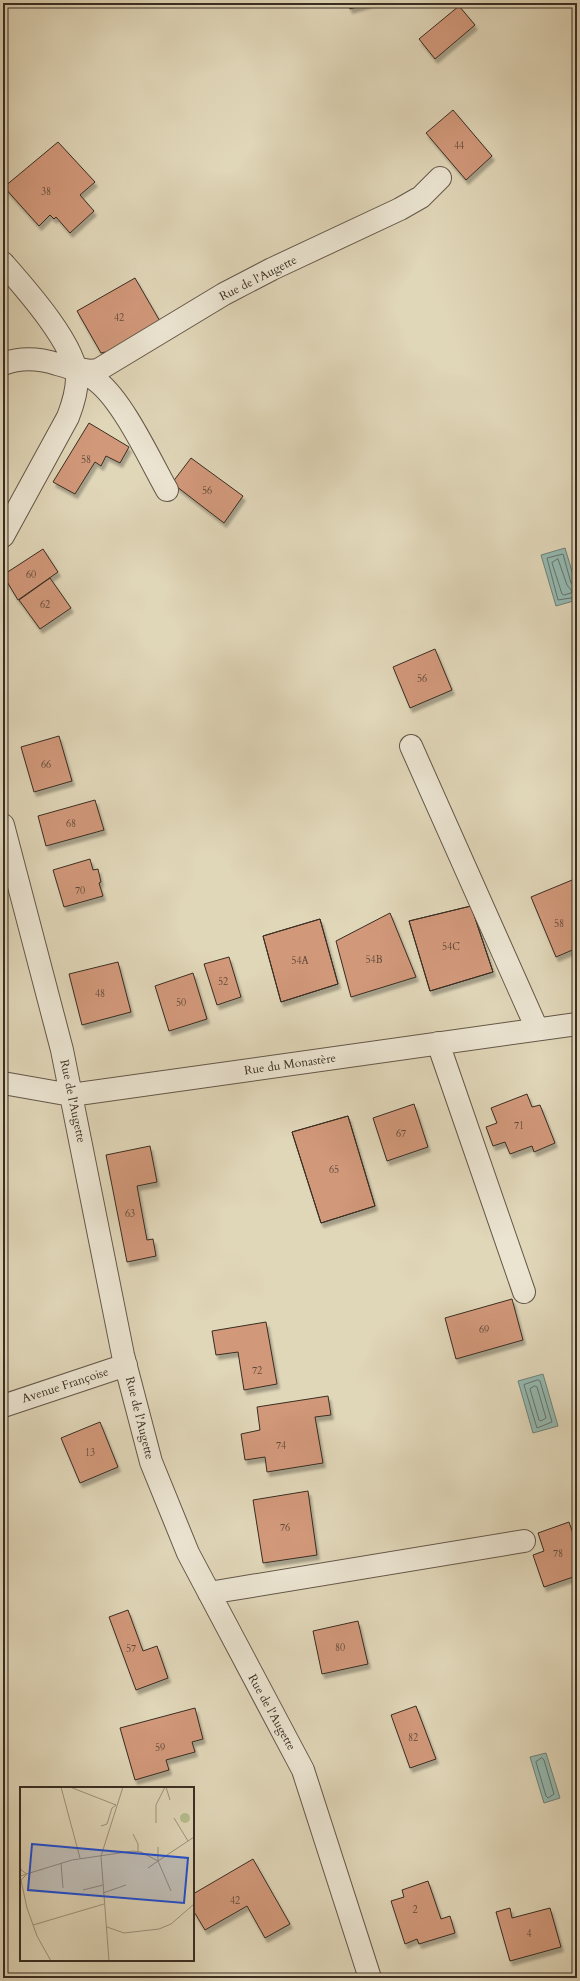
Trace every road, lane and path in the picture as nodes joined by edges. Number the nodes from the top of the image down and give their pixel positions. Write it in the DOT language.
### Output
graph roads {
  1 [pos="440,178"];
  2 [pos="3,263"];
  3 [pos="3,364"];
  4 [pos="75,368"];
  5 [pos="167,490"];
  6 [pos="3,536"];
  7 [pos="411,746"];
  8 [pos="3,825"];
  9 [pos="577,1024"];
  10 [pos="537,1029"];
  11 [pos="438,1043"];
  12 [pos="3,1083"];
  13 [pos="71,1095"];
  14 [pos="524,1292"];
  15 [pos="126,1365"];
  16 [pos="3,1406"];
  17 [pos="524,1541"];
  18 [pos="209,1593"];
  19 [pos="370,1978"];
  1 -- 4 [label="street, Rue de l'Augette"];
  2 -- 4 [label="street"];
  3 -- 4 [label="street"];
  4 -- 5 [label="street"];
  4 -- 6 [label="street"];
  7 -- 10 [label="street"];
  8 -- 13 [label="street, Rue de l'Augette"];
  9 -- 10 [label="street, Rue du Monastère"];
  10 -- 11 [label="street, Rue du Monastère"];
  11 -- 13 [label="street, Rue du Monastère"];
  11 -- 14 [label="street"];
  12 -- 13 [label="street, Rue du Monastère"];
  13 -- 15 [label="street, Rue de l'Augette"];
  15 -- 16 [label="street, Avenue Françoise"];
  15 -- 18 [label="street, Rue de l'Augette"];
  17 -- 18 [label="street"];
  18 -- 19 [label="street, Rue de l'Augette"];
}
